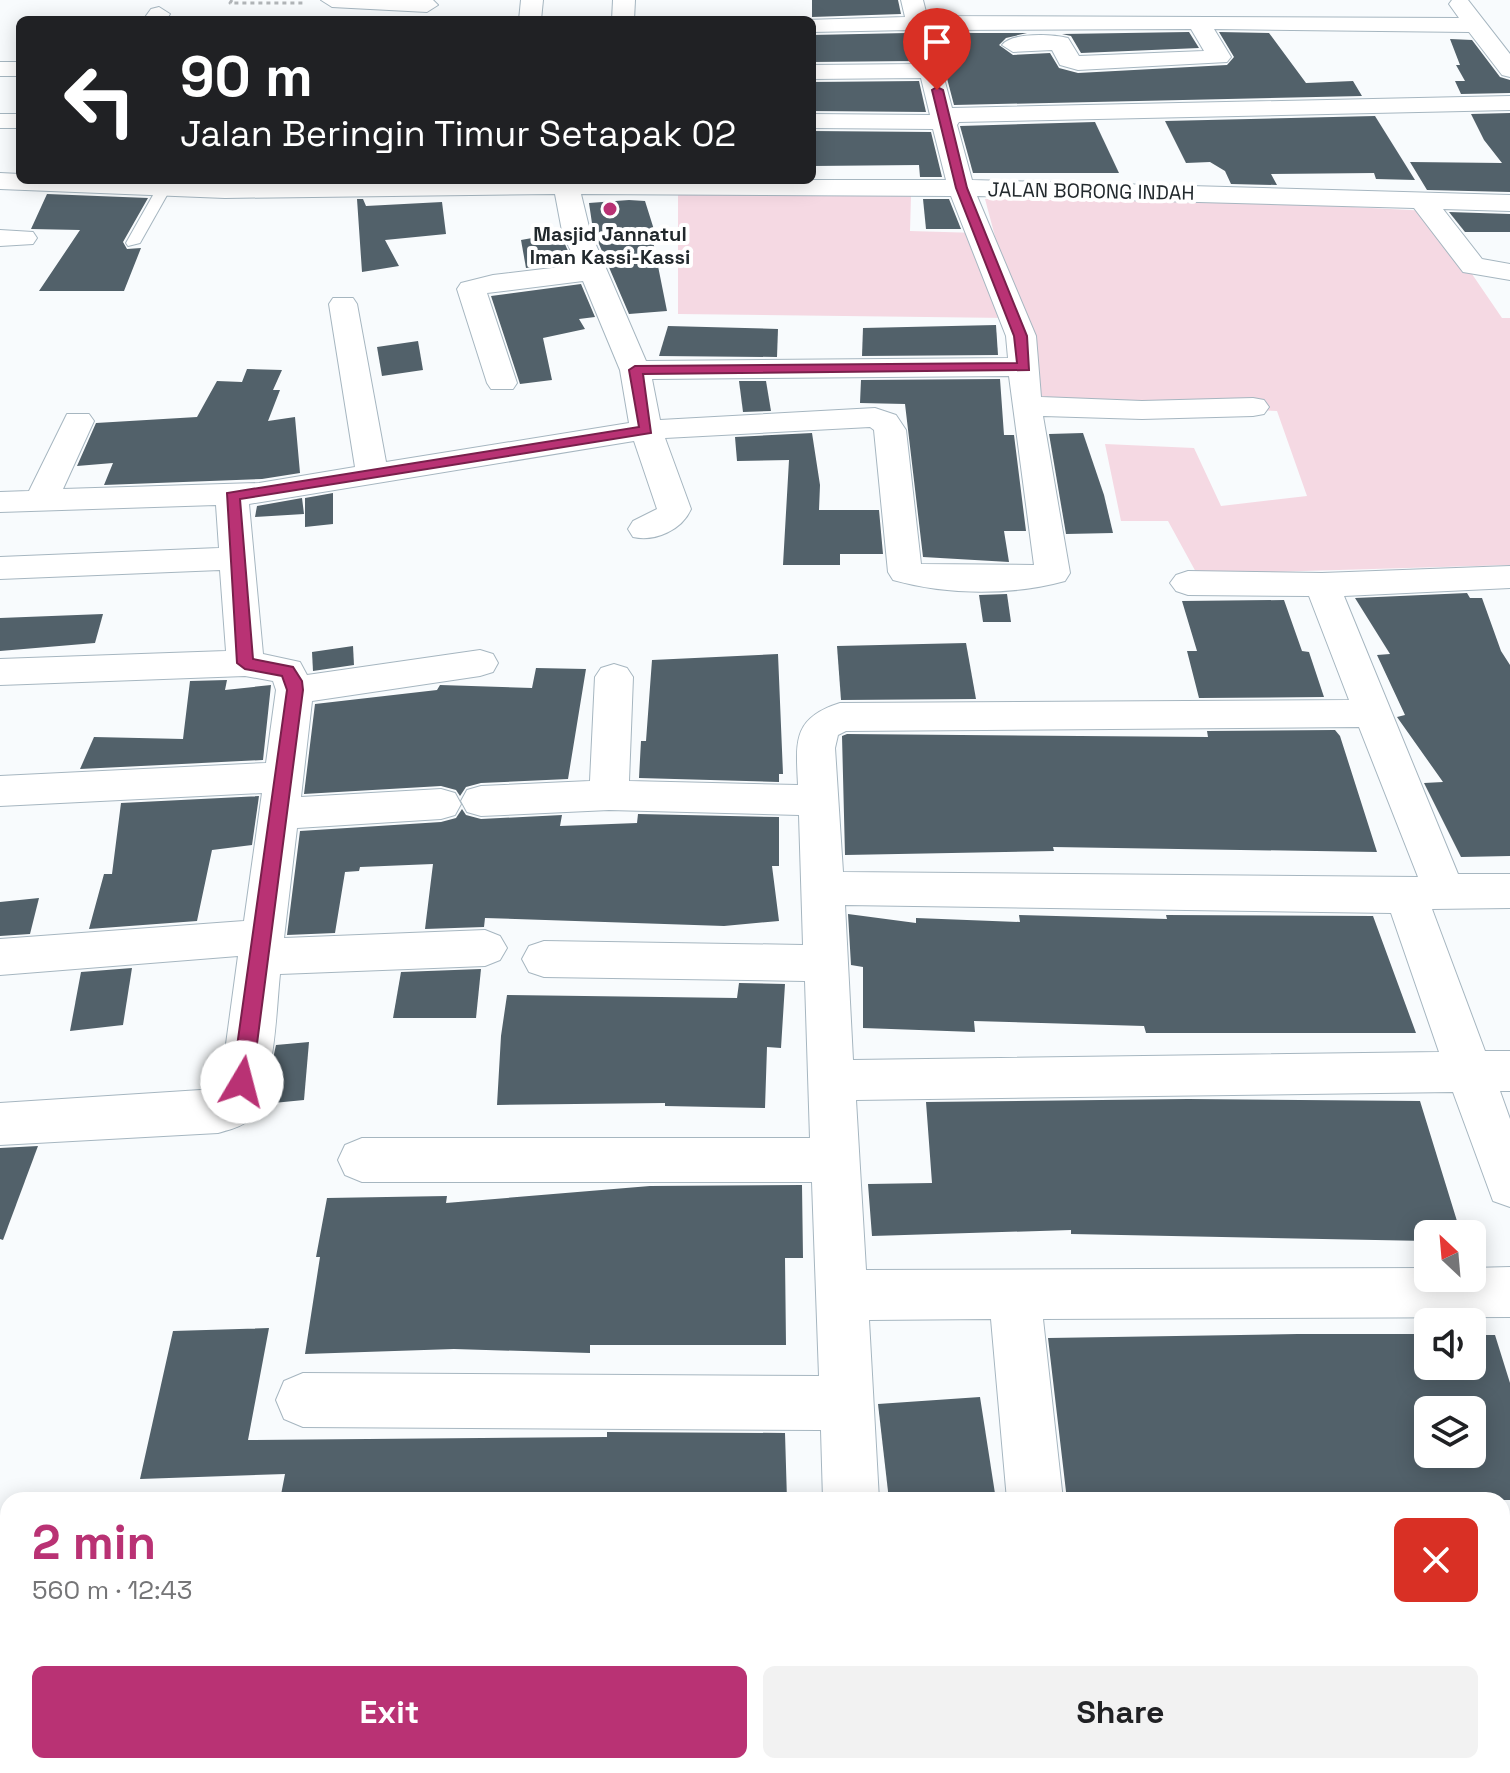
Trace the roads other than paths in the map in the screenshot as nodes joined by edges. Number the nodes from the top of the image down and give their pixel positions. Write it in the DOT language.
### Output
graph roads {
  1 [pos="912,0"];
  2 [pos="1244,0"];
  3 [pos="1336,0"];
  4 [pos="1456,0"];
  5 [pos="333,1"];
  6 [pos="426,8"];
  7 [pos="1070,11"];
  8 [pos="1136,11"];
  9 [pos="1198,22"];
  10 [pos="1255,23"];
  11 [pos="1345,24"];
  12 [pos="1476,25"];
  13 [pos="816,26"];
  14 [pos="993,46"];
  15 [pos="952,47"];
  16 [pos="925,48"];
  17 [pos="1175,60"];
  18 [pos="1068,63"];
  19 [pos="1510,70"];
  20 [pos="816,71"];
  21 [pos="1510,103"];
  22 [pos="946,118"];
  23 [pos="816,121"];
  24 [pos="432,184"];
  25 [pos="520,184"];
  26 [pos="147,185"];
  27 [pos="367,185"];
  28 [pos="568,186"];
  29 [pos="961,188"];
  30 [pos="1424,203"];
  31 [pos="1510,203"];
  32 [pos="133,243"];
  33 [pos="592,272"];
  34 [pos="1510,272"];
  35 [pos="343,304"];
  36 [pos="1024,367"];
  37 [pos="635,370"];
  38 [pos="502,383"];
  39 [pos="1026,406"];
  40 [pos="1253,407"];
  41 [pos="78,421"];
  42 [pos="646,430"];
  43 [pos="372,475"];
  44 [pos="232,496"];
  45 [pos="41,501"];
  46 [pos="0,502"];
  47 [pos="645,529"];
  48 [pos="237,558"];
  49 [pos="0,568"];
  50 [pos="1188,583"];
  51 [pos="1322,585"];
  52 [pos="1505,587"];
  53 [pos="245,663"];
  54 [pos="480,663"];
  55 [pos="0,672"];
  56 [pos="614,677"];
  57 [pos="295,690"];
  58 [pos="1371,713"];
  59 [pos="0,791"];
  60 [pos="280,795"];
  61 [pos="609,795"];
  62 [pos="481,801"];
  63 [pos="818,801"];
  64 [pos="441,804"];
  65 [pos="822,888"];
  66 [pos="1510,891"];
  67 [pos="1425,893"];
  68 [pos="260,947"];
  69 [pos="485,948"];
  70 [pos="0,957"];
  71 [pos="544,959"];
  72 [pos="826,963"];
  73 [pos="1489,1071"];
  74 [pos="832,1080"];
  75 [pos="0,1124"];
  76 [pos="362,1160"];
  77 [pos="837,1160"];
  78 [pos="1510,1185"];
  79 [pos="1510,1292"];
  80 [pos="840,1295"];
  81 [pos="1015,1295"];
  82 [pos="303,1400"];
  83 [pos="849,1403"];
  84 [pos="851,1492"];
  85 [pos="1034,1492"];
  1 -- 16 [label="street"];
  2 -- 10 [label="street"];
  3 -- 11 [label="street"];
  4 -- 12 [label="street"];
  5 -- 6 [label="street"];
  7 -- 8 [label="street"];
  7 -- 16 [label="street"];
  8 -- 9 [label="street"];
  9 -- 10 [label="street"];
  9 -- 17 [label="street"];
  10 -- 11 [label="street"];
  11 -- 12 [label="street"];
  12 -- 19 [label="street"];
  13 -- 16 [label="street"];
  14 -- 18 [label="street"];
  15 -- 16 [label="street"];
  16 -- 20 [label="street"];
  16 -- 22 [label="street"];
  17 -- 18 [label="street"];
  17 -- 18 [label="street"];
  21 -- 22 [label="street"];
  22 -- 23 [label="street"];
  22 -- 29 [label="street"];
  24 -- 27 [label="street, JALAN BORONG INDAH"];
  25 -- 28 [label="street, JALAN BORONG INDAH"];
  26 -- 27 [label="street, JALAN BORONG INDAH"];
  26 -- 32 [label="lane"];
  28 -- 29 [label="street, JALAN BORONG INDAH"];
  28 -- 33 [label="street"];
  29 -- 30 [label="street, JALAN BORONG INDAH"];
  29 -- 36 [label="street"];
  30 -- 31 [label="street, JALAN BORONG INDAH"];
  30 -- 34 [label="street"];
  33 -- 37 [label="street"];
  33 -- 38 [label="street"];
  35 -- 43 [label="street"];
  36 -- 37 [label="street"];
  36 -- 39 [label="street"];
  37 -- 42 [label="street"];
  39 -- 40 [label="street"];
  39 -- 42 [label="street"];
  41 -- 45 [label="street"];
  42 -- 43 [label="street"];
  42 -- 47 [label="street"];
  43 -- 44 [label="street"];
  44 -- 45 [label="street"];
  44 -- 48 [label="street"];
  45 -- 46 [label="street"];
  48 -- 49 [label="street"];
  48 -- 53 [label="street"];
  50 -- 51 [label="street"];
  51 -- 52 [label="street"];
  51 -- 58 [label="street"];
  53 -- 55 [label="street"];
  53 -- 57 [label="street"];
  54 -- 57 [label="street"];
  56 -- 61 [label="street"];
  57 -- 60 [label="street"];
  58 -- 63 [label="street"];
  58 -- 67 [label="street"];
  59 -- 60 [label="street"];
  60 -- 64 [label="street"];
  60 -- 68 [label="street"];
  61 -- 62 [label="street"];
  61 -- 63 [label="street"];
  63 -- 65 [label="street"];
  65 -- 67 [label="street"];
  65 -- 72 [label="street"];
  66 -- 67 [label="street"];
  67 -- 73 [label="street"];
  68 -- 69 [label="street"];
  68 -- 70 [label="street"];
  68 -- 75 [label="street"];
  71 -- 72 [label="street"];
  72 -- 74 [label="street"];
  73 -- 74 [label="street"];
  73 -- 78 [label="street"];
  74 -- 77 [label="street"];
  76 -- 77 [label="street"];
  77 -- 80 [label="street"];
  79 -- 81 [label="street"];
  80 -- 81 [label="street"];
  80 -- 83 [label="street"];
  81 -- 85 [label="street"];
  82 -- 83 [label="street"];
  83 -- 84 [label="street"];
}
